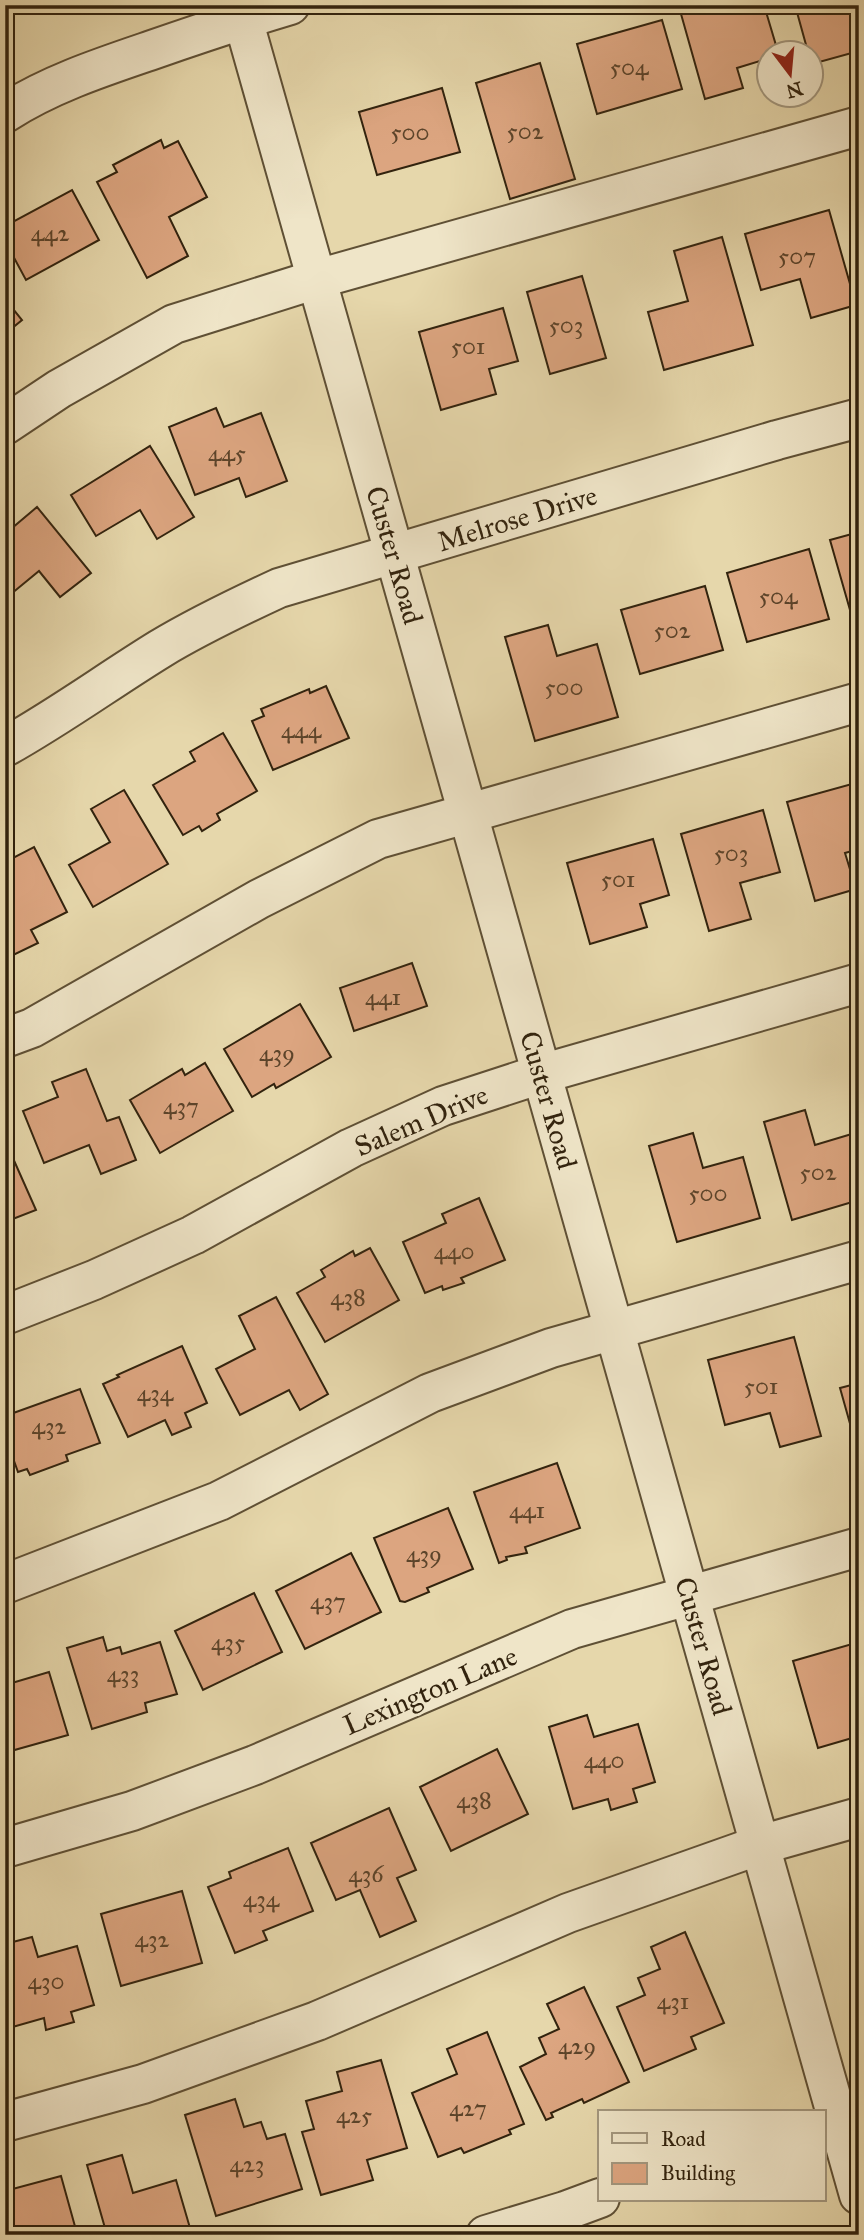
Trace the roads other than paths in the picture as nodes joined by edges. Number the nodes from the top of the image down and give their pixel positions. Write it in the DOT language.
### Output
graph roads {
  1 [pos="290,5"];
  2 [pos="241,12"];
  3 [pos="5,113"];
  4 [pos="859,126"];
  5 [pos="317,279"];
  6 [pos="859,418"];
  7 [pos="5,425"];
  8 [pos="395,554"];
  9 [pos="859,702"];
  10 [pos="5,747"];
  11 [pos="468,813"];
  12 [pos="859,983"];
  13 [pos="5,1038"];
  14 [pos="541,1074"];
  15 [pos="859,1260"];
  16 [pos="5,1315"];
  17 [pos="614,1330"];
  18 [pos="859,1547"];
  19 [pos="5,1584"];
  20 [pos="689,1595"];
  21 [pos="859,1817"];
  22 [pos="760,1845"];
  23 [pos="5,1848"];
  24 [pos="837,2107"];
  25 [pos="5,2122"];
  26 [pos="859,2195"];
  27 [pos="598,2199"];
  28 [pos="486,2235"];
  1 -- 2 [label="street"];
  2 -- 3 [label="street"];
  2 -- 5 [label="street, Custer Road"];
  4 -- 5 [label="street"];
  5 -- 7 [label="street"];
  5 -- 8 [label="street, Custer Road"];
  6 -- 8 [label="street, Melrose Drive"];
  8 -- 10 [label="street, Melrose Drive"];
  8 -- 11 [label="street, Custer Road"];
  9 -- 11 [label="street"];
  11 -- 13 [label="street"];
  11 -- 14 [label="street, Custer Road"];
  12 -- 14 [label="street, Salem Drive"];
  14 -- 16 [label="street, Salem Drive"];
  14 -- 17 [label="street, Custer Road"];
  15 -- 17 [label="street"];
  17 -- 19 [label="street"];
  17 -- 20 [label="street, Custer Road"];
  18 -- 20 [label="street, Lexington Lane"];
  20 -- 22 [label="street, Custer Road"];
  20 -- 23 [label="street, Lexington Lane"];
  21 -- 22 [label="street"];
  22 -- 24 [label="street, Custer Road"];
  22 -- 25 [label="street"];
  24 -- 26 [label="street, Custer Road"];
  27 -- 28 [label="street"];
}
